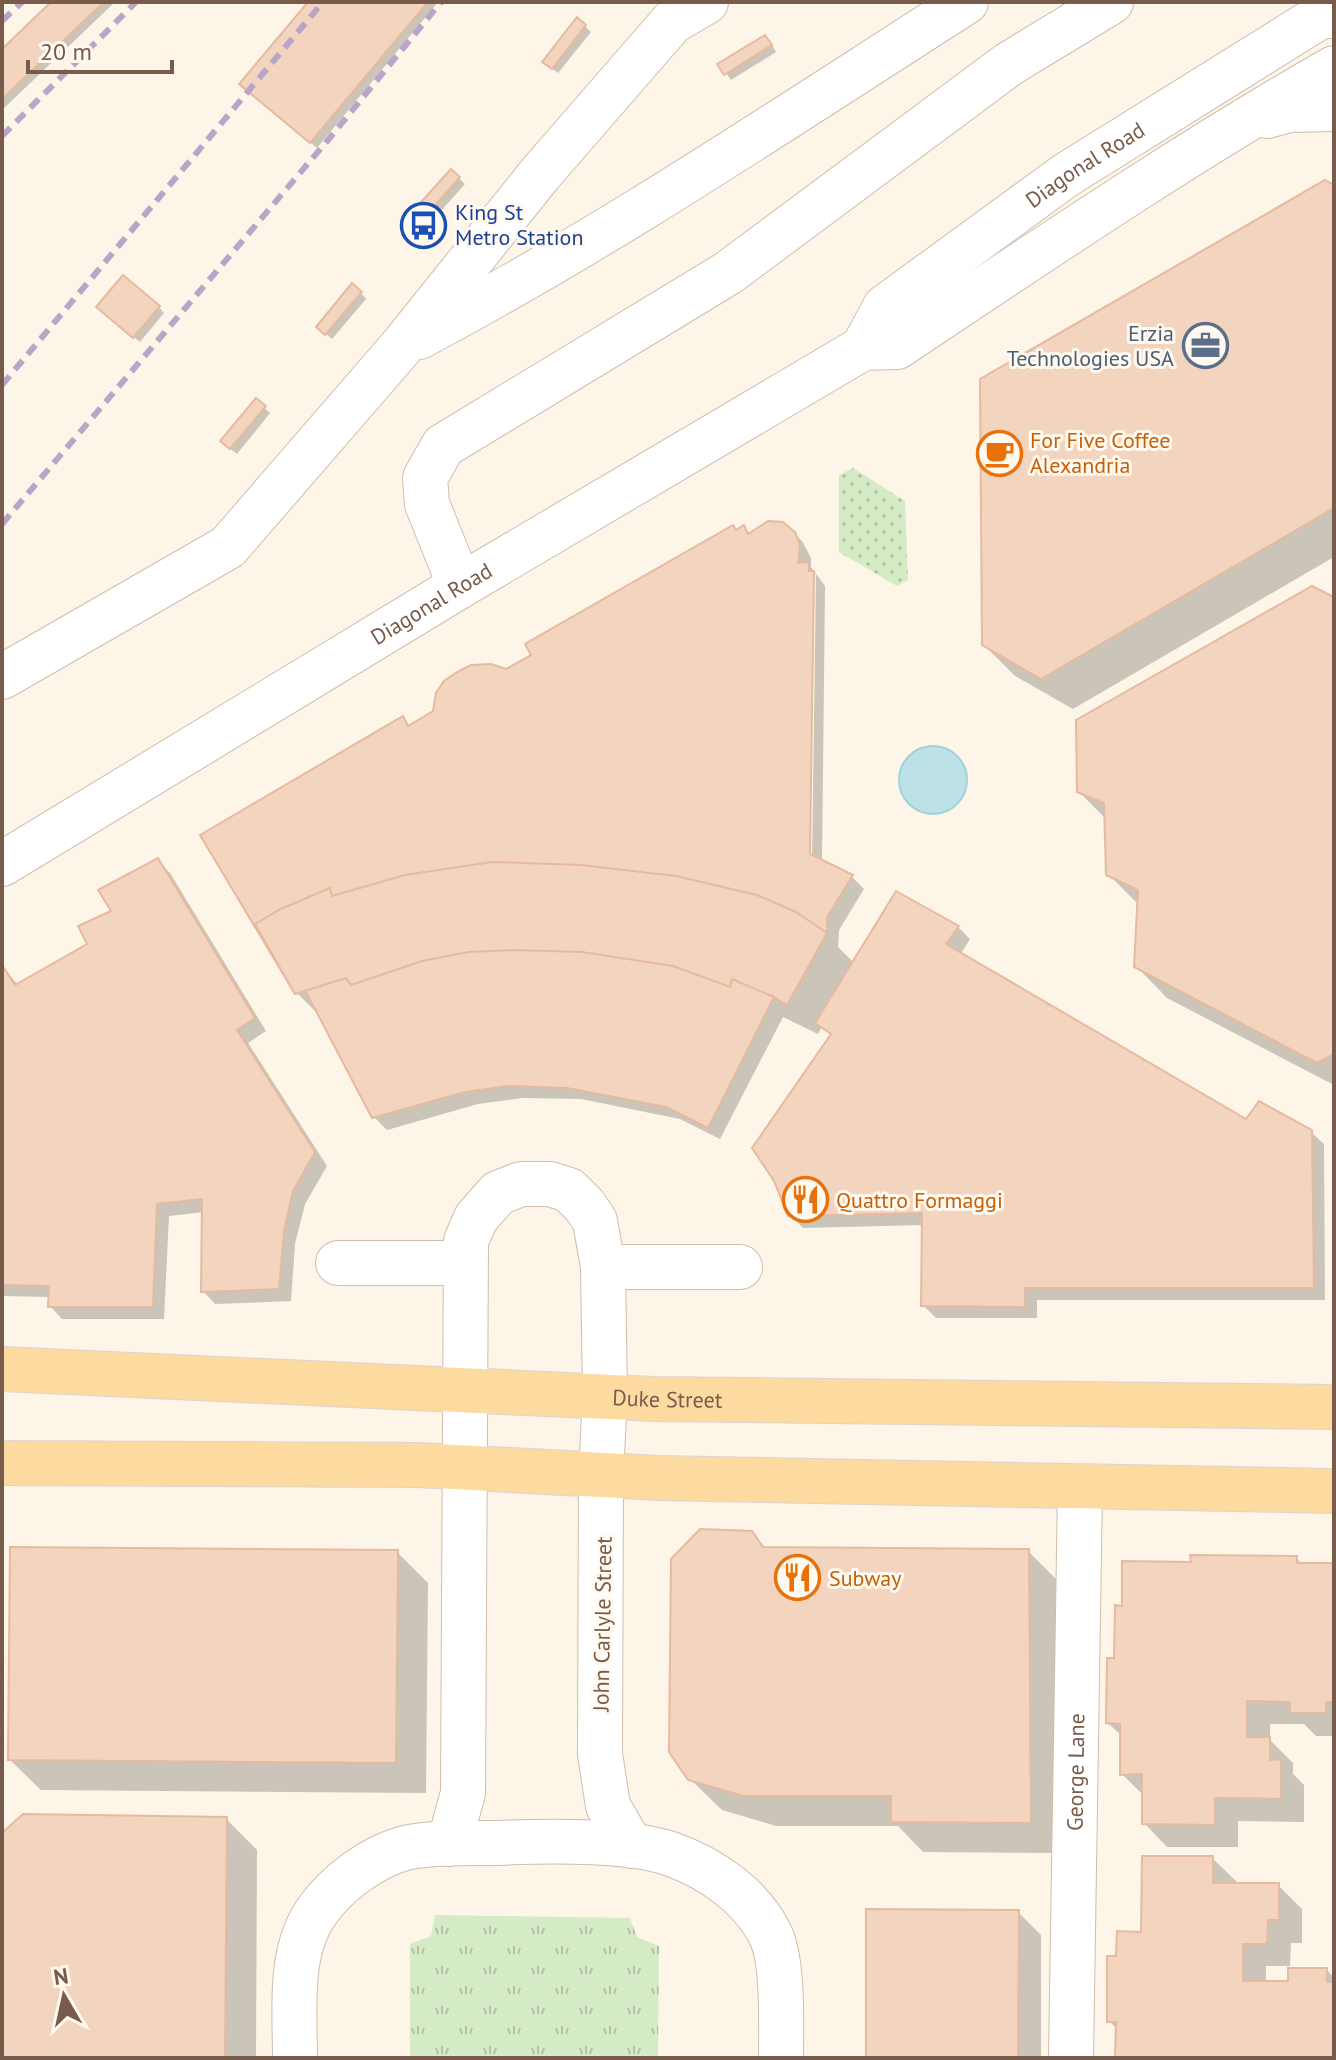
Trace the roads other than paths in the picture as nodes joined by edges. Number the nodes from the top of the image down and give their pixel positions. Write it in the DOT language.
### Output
graph roads {
  1 [pos="706,2"];
  2 [pos="966,2"];
  3 [pos="1111,2"];
  4 [pos="1334,16"];
  5 [pos="1285,19"];
  6 [pos="1334,68"];
  7 [pos="1334,109"];
  8 [pos="1237,125"];
  9 [pos="402,346"];
  10 [pos="863,348"];
  11 [pos="460,586"];
  12 [pos="2,677"];
  13 [pos="2,864"];
  14 [pos="338,1263"];
  15 [pos="464,1263"];
  16 [pos="603,1267"];
  17 [pos="740,1267"];
  18 [pos="2,1369"];
  19 [pos="466,1390"];
  20 [pos="605,1396"];
  21 [pos="1334,1407"];
  22 [pos="2,1463"];
  23 [pos="465,1466"];
  24 [pos="601,1474"];
  25 [pos="1080,1488"];
  26 [pos="1334,1491"];
  27 [pos="449,1844"];
  28 [pos="631,1846"];
  29 [pos="295,2058"];
  30 [pos="781,2058"];
  31 [pos="1071,2058"];
  1 -- 9 [label="street"];
  2 -- 9 [label="street"];
  3 -- 11 [label="street"];
  4 -- 5 [label="street, Diagonal Road"];
  5 -- 10 [label="street, Diagonal Road"];
  6 -- 8 [label="street, Diagonal Road"];
  7 -- 8 [label="street"];
  8 -- 10 [label="street, Diagonal Road"];
  9 -- 12 [label="street"];
  10 -- 11 [label="street, Diagonal Road"];
  11 -- 13 [label="street, Diagonal Road"];
  14 -- 15 [label="street"];
  15 -- 16 [label="street, John Carlyle Street"];
  15 -- 19 [label="street, John Carlyle Street"];
  16 -- 17 [label="street"];
  16 -- 20 [label="street, John Carlyle Street"];
  18 -- 19 [label="main road, Duke Street"];
  19 -- 20 [label="main road, Duke Street"];
  19 -- 23 [label="street"];
  20 -- 21 [label="main road, Duke Street"];
  20 -- 24 [label="street, John Carlyle Street"];
  22 -- 23 [label="main road"];
  23 -- 24 [label="main road"];
  23 -- 27 [label="street"];
  24 -- 25 [label="main road"];
  24 -- 28 [label="street, John Carlyle Street"];
  25 -- 26 [label="main road"];
  25 -- 31 [label="street, George Lane"];
  27 -- 28 [label="street"];
  27 -- 29 [label="street"];
  28 -- 30 [label="street"];
}
